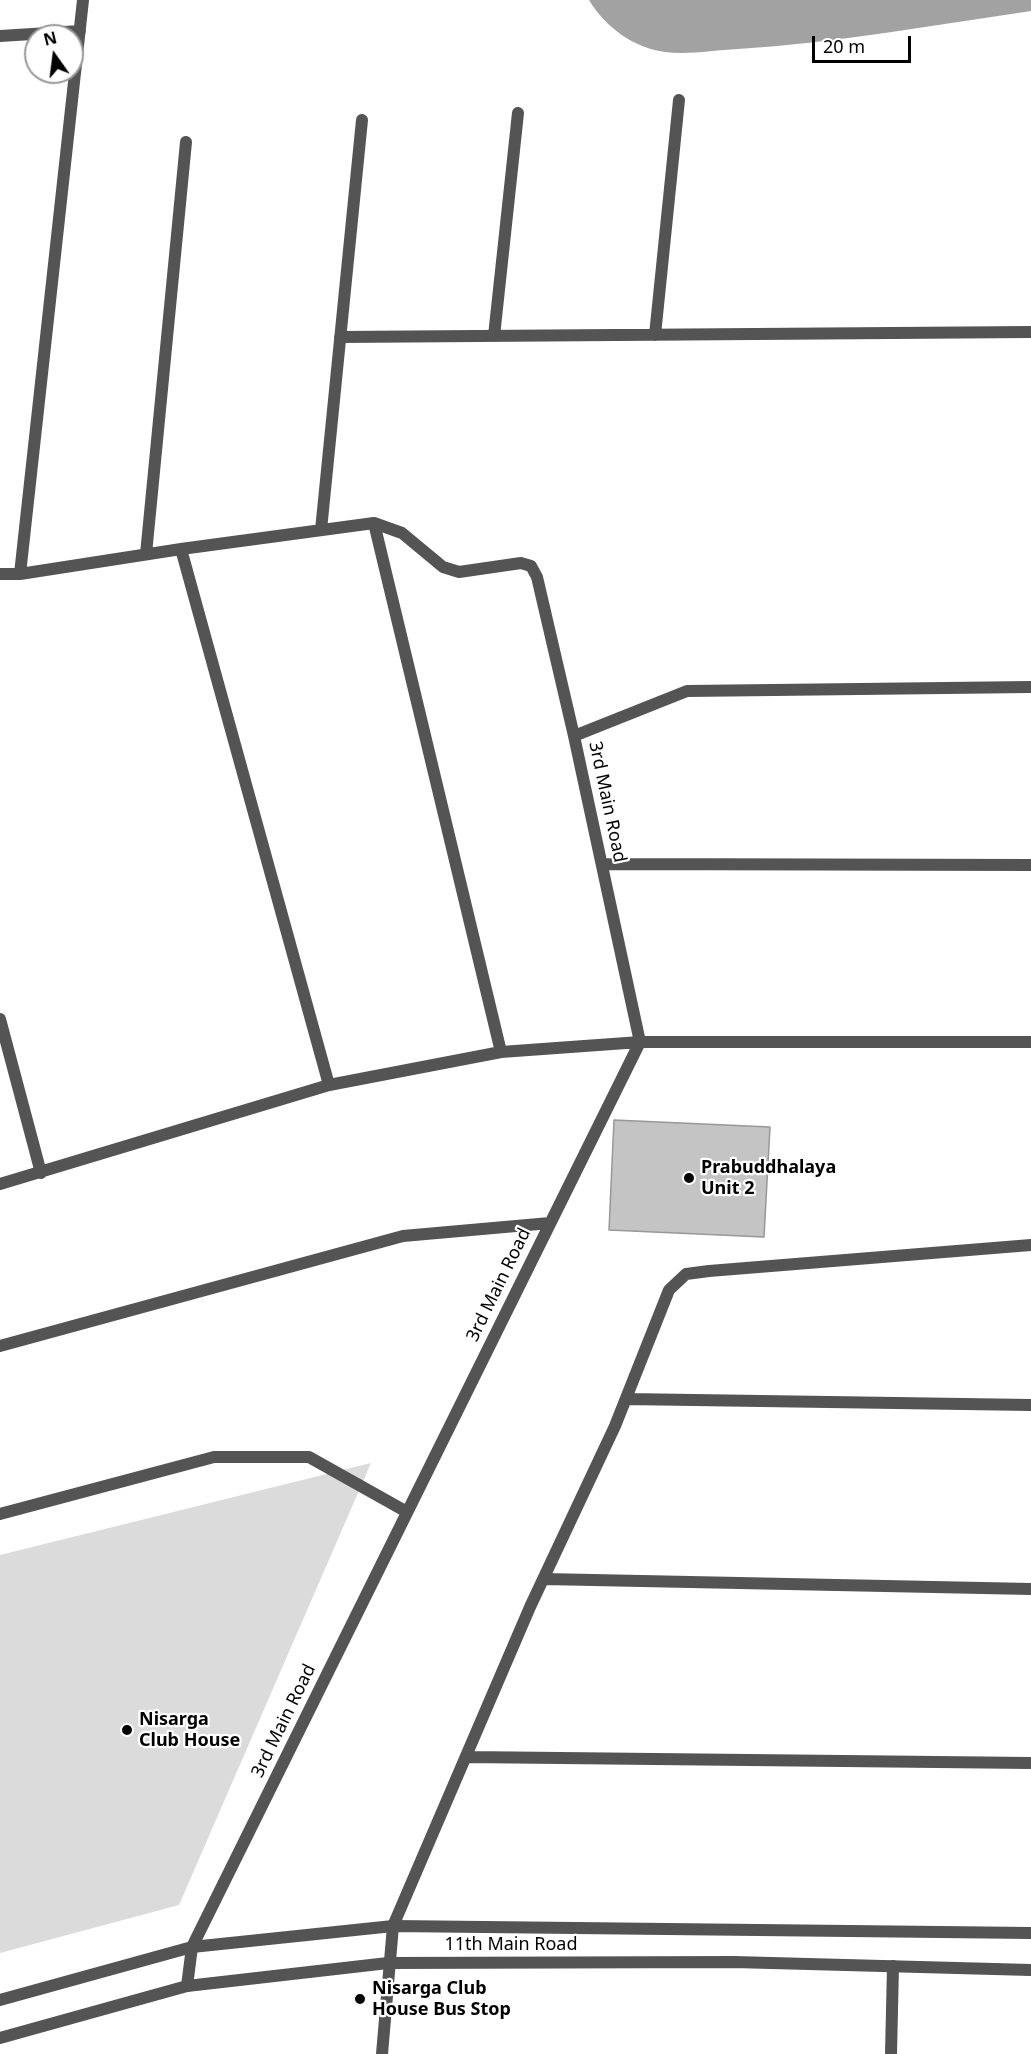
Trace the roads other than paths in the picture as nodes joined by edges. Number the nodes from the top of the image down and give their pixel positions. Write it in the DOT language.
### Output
graph roads {
  1 [pos="83,0"];
  2 [pos="81,24"];
  3 [pos="24,34"];
  4 [pos="0,36"];
  5 [pos="74,84"];
  6 [pos="679,100"];
  7 [pos="518,113"];
  8 [pos="362,120"];
  9 [pos="186,142"];
  10 [pos="1031,332"];
  11 [pos="655,335"];
  12 [pos="494,336"];
  13 [pos="340,337"];
  14 [pos="374,523"];
  15 [pos="321,530"];
  16 [pos="181,549"];
  17 [pos="146,554"];
  18 [pos="0,574"];
  19 [pos="20,574"];
  20 [pos="1031,687"];
  21 [pos="574,736"];
  22 [pos="602,864"];
  23 [pos="1031,865"];
  24 [pos="0,1019"];
  25 [pos="640,1042"];
  26 [pos="1031,1042"];
  27 [pos="501,1052"];
  28 [pos="329,1085"];
  29 [pos="41,1173"];
  30 [pos="0,1184"];
  31 [pos="550,1223"];
  32 [pos="1031,1245"];
  33 [pos="0,1346"];
  34 [pos="626,1399"];
  35 [pos="1031,1405"];
  36 [pos="407,1512"];
  37 [pos="0,1514"];
  38 [pos="544,1579"];
  39 [pos="1031,1589"];
  40 [pos="466,1757"];
  41 [pos="1031,1763"];
  42 [pos="393,1926"];
  43 [pos="1031,1933"];
  44 [pos="192,1947"];
  45 [pos="388,1963"];
  46 [pos="893,1966"];
  47 [pos="1031,1970"];
  48 [pos="187,1986"];
  49 [pos="0,2000"];
  50 [pos="0,2038"];
  51 [pos="382,2054"];
  52 [pos="891,2054"];
  1 -- 2 [label="street"];
  3 -- 4 [label="street"];
  5 -- 19 [label="street"];
  6 -- 11 [label="street"];
  7 -- 12 [label="street"];
  8 -- 13 [label="street"];
  9 -- 17 [label="street"];
  10 -- 11 [label="street"];
  11 -- 12 [label="street"];
  12 -- 13 [label="street"];
  13 -- 15 [label="street"];
  14 -- 15 [label="street"];
  14 -- 21 [label="street, 3rd Main Road"];
  14 -- 27 [label="street"];
  15 -- 16 [label="street"];
  16 -- 17 [label="street"];
  16 -- 28 [label="street"];
  17 -- 19 [label="street"];
  18 -- 19 [label="street"];
  20 -- 21 [label="street"];
  21 -- 22 [label="street, 3rd Main Road"];
  22 -- 23 [label="street"];
  22 -- 25 [label="street, 3rd Main Road"];
  24 -- 29 [label="street"];
  25 -- 26 [label="street"];
  25 -- 27 [label="street"];
  25 -- 31 [label="street, 3rd Main Road"];
  27 -- 28 [label="street"];
  28 -- 29 [label="street"];
  29 -- 30 [label="street"];
  31 -- 33 [label="street"];
  31 -- 36 [label="street, 3rd Main Road"];
  32 -- 34 [label="street"];
  34 -- 35 [label="street"];
  34 -- 38 [label="street"];
  36 -- 37 [label="street"];
  36 -- 44 [label="street, 3rd Main Road"];
  38 -- 39 [label="street"];
  38 -- 40 [label="street"];
  40 -- 41 [label="street"];
  40 -- 42 [label="street"];
  42 -- 43 [label="street, 11th Main Road"];
  42 -- 44 [label="street, 11th Main Road"];
  42 -- 45 [label="street"];
  44 -- 48 [label="street, 3rd Main Road"];
  44 -- 49 [label="street, 11th Main Road"];
  45 -- 46 [label="street, 11th Main Road"];
  45 -- 48 [label="street, 11th Main Road"];
  45 -- 51 [label="street"];
  46 -- 47 [label="street, 11th Main Road"];
  46 -- 52 [label="street"];
  48 -- 50 [label="street, 11th Main Road"];
}
